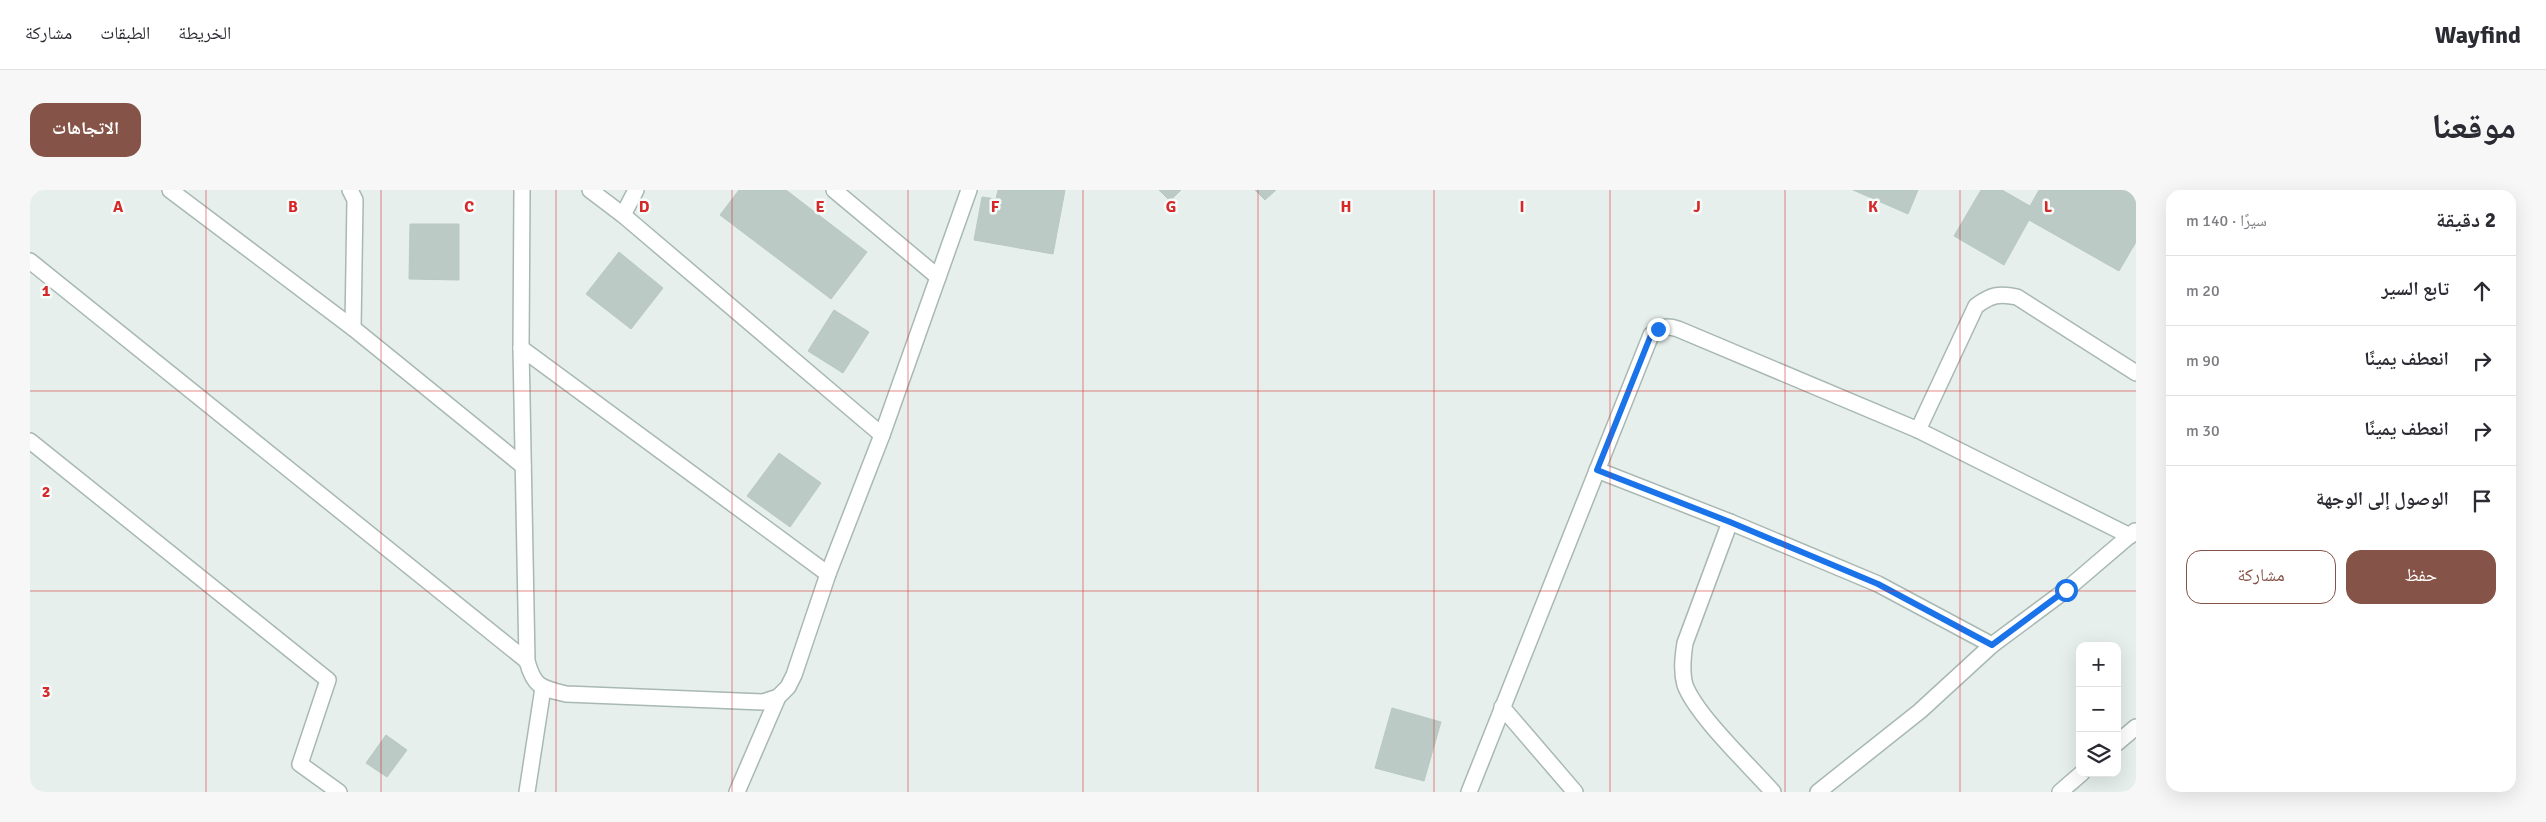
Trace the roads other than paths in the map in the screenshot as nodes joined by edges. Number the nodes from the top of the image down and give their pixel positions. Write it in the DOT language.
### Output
graph roads {
  1 [pos="170,190"];
  2 [pos="350,190"];
  3 [pos="522,190"];
  4 [pos="590,190"];
  5 [pos="636,190"];
  6 [pos="834,190"];
  7 [pos="969,190"];
  8 [pos="623,215"];
  9 [pos="30,261"];
  10 [pos="938,277"];
  11 [pos="353,328"];
  12 [pos="521,348"];
  13 [pos="2136,373"];
  14 [pos="1918,430"];
  15 [pos="882,435"];
  16 [pos="30,441"];
  17 [pos="523,466"];
  18 [pos="1597,470"];
  19 [pos="1730,522"];
  20 [pos="2133,533"];
  21 [pos="828,574"];
  22 [pos="1992,645"];
  23 [pos="527,661"];
  24 [pos="542,688"];
  25 [pos="778,697"];
  26 [pos="1502,707"];
  27 [pos="2136,727"];
  28 [pos="2121,740"];
  29 [pos="2077,777"];
  30 [pos="339,792"];
  31 [pos="527,792"];
  32 [pos="738,792"];
  33 [pos="1469,792"];
  34 [pos="1575,792"];
  35 [pos="1773,792"];
  36 [pos="1818,792"];
  37 [pos="2060,792"];
  1 -- 11 [label="street"];
  2 -- 11 [label="street"];
  3 -- 12 [label="street"];
  4 -- 8 [label="street"];
  5 -- 8 [label="street"];
  6 -- 10 [label="street"];
  7 -- 10 [label="street"];
  8 -- 15 [label="street"];
  9 -- 23 [label="street"];
  10 -- 15 [label="street"];
  11 -- 17 [label="street"];
  12 -- 17 [label="street"];
  12 -- 21 [label="street"];
  13 -- 14 [label="street"];
  14 -- 18 [label="street"];
  14 -- 20 [label="street"];
  15 -- 21 [label="street"];
  16 -- 30 [label="street"];
  17 -- 23 [label="street"];
  18 -- 19 [label="street"];
  18 -- 26 [label="street"];
  19 -- 22 [label="street"];
  19 -- 35 [label="street"];
  20 -- 22 [label="street"];
  21 -- 25 [label="street"];
  22 -- 36 [label="street"];
  23 -- 24 [label="street"];
  24 -- 25 [label="street"];
  24 -- 31 [label="street"];
  25 -- 32 [label="street"];
  26 -- 33 [label="street"];
  26 -- 34 [label="street"];
  27 -- 28 [label="street"];
  29 -- 37 [label="street"];
}
